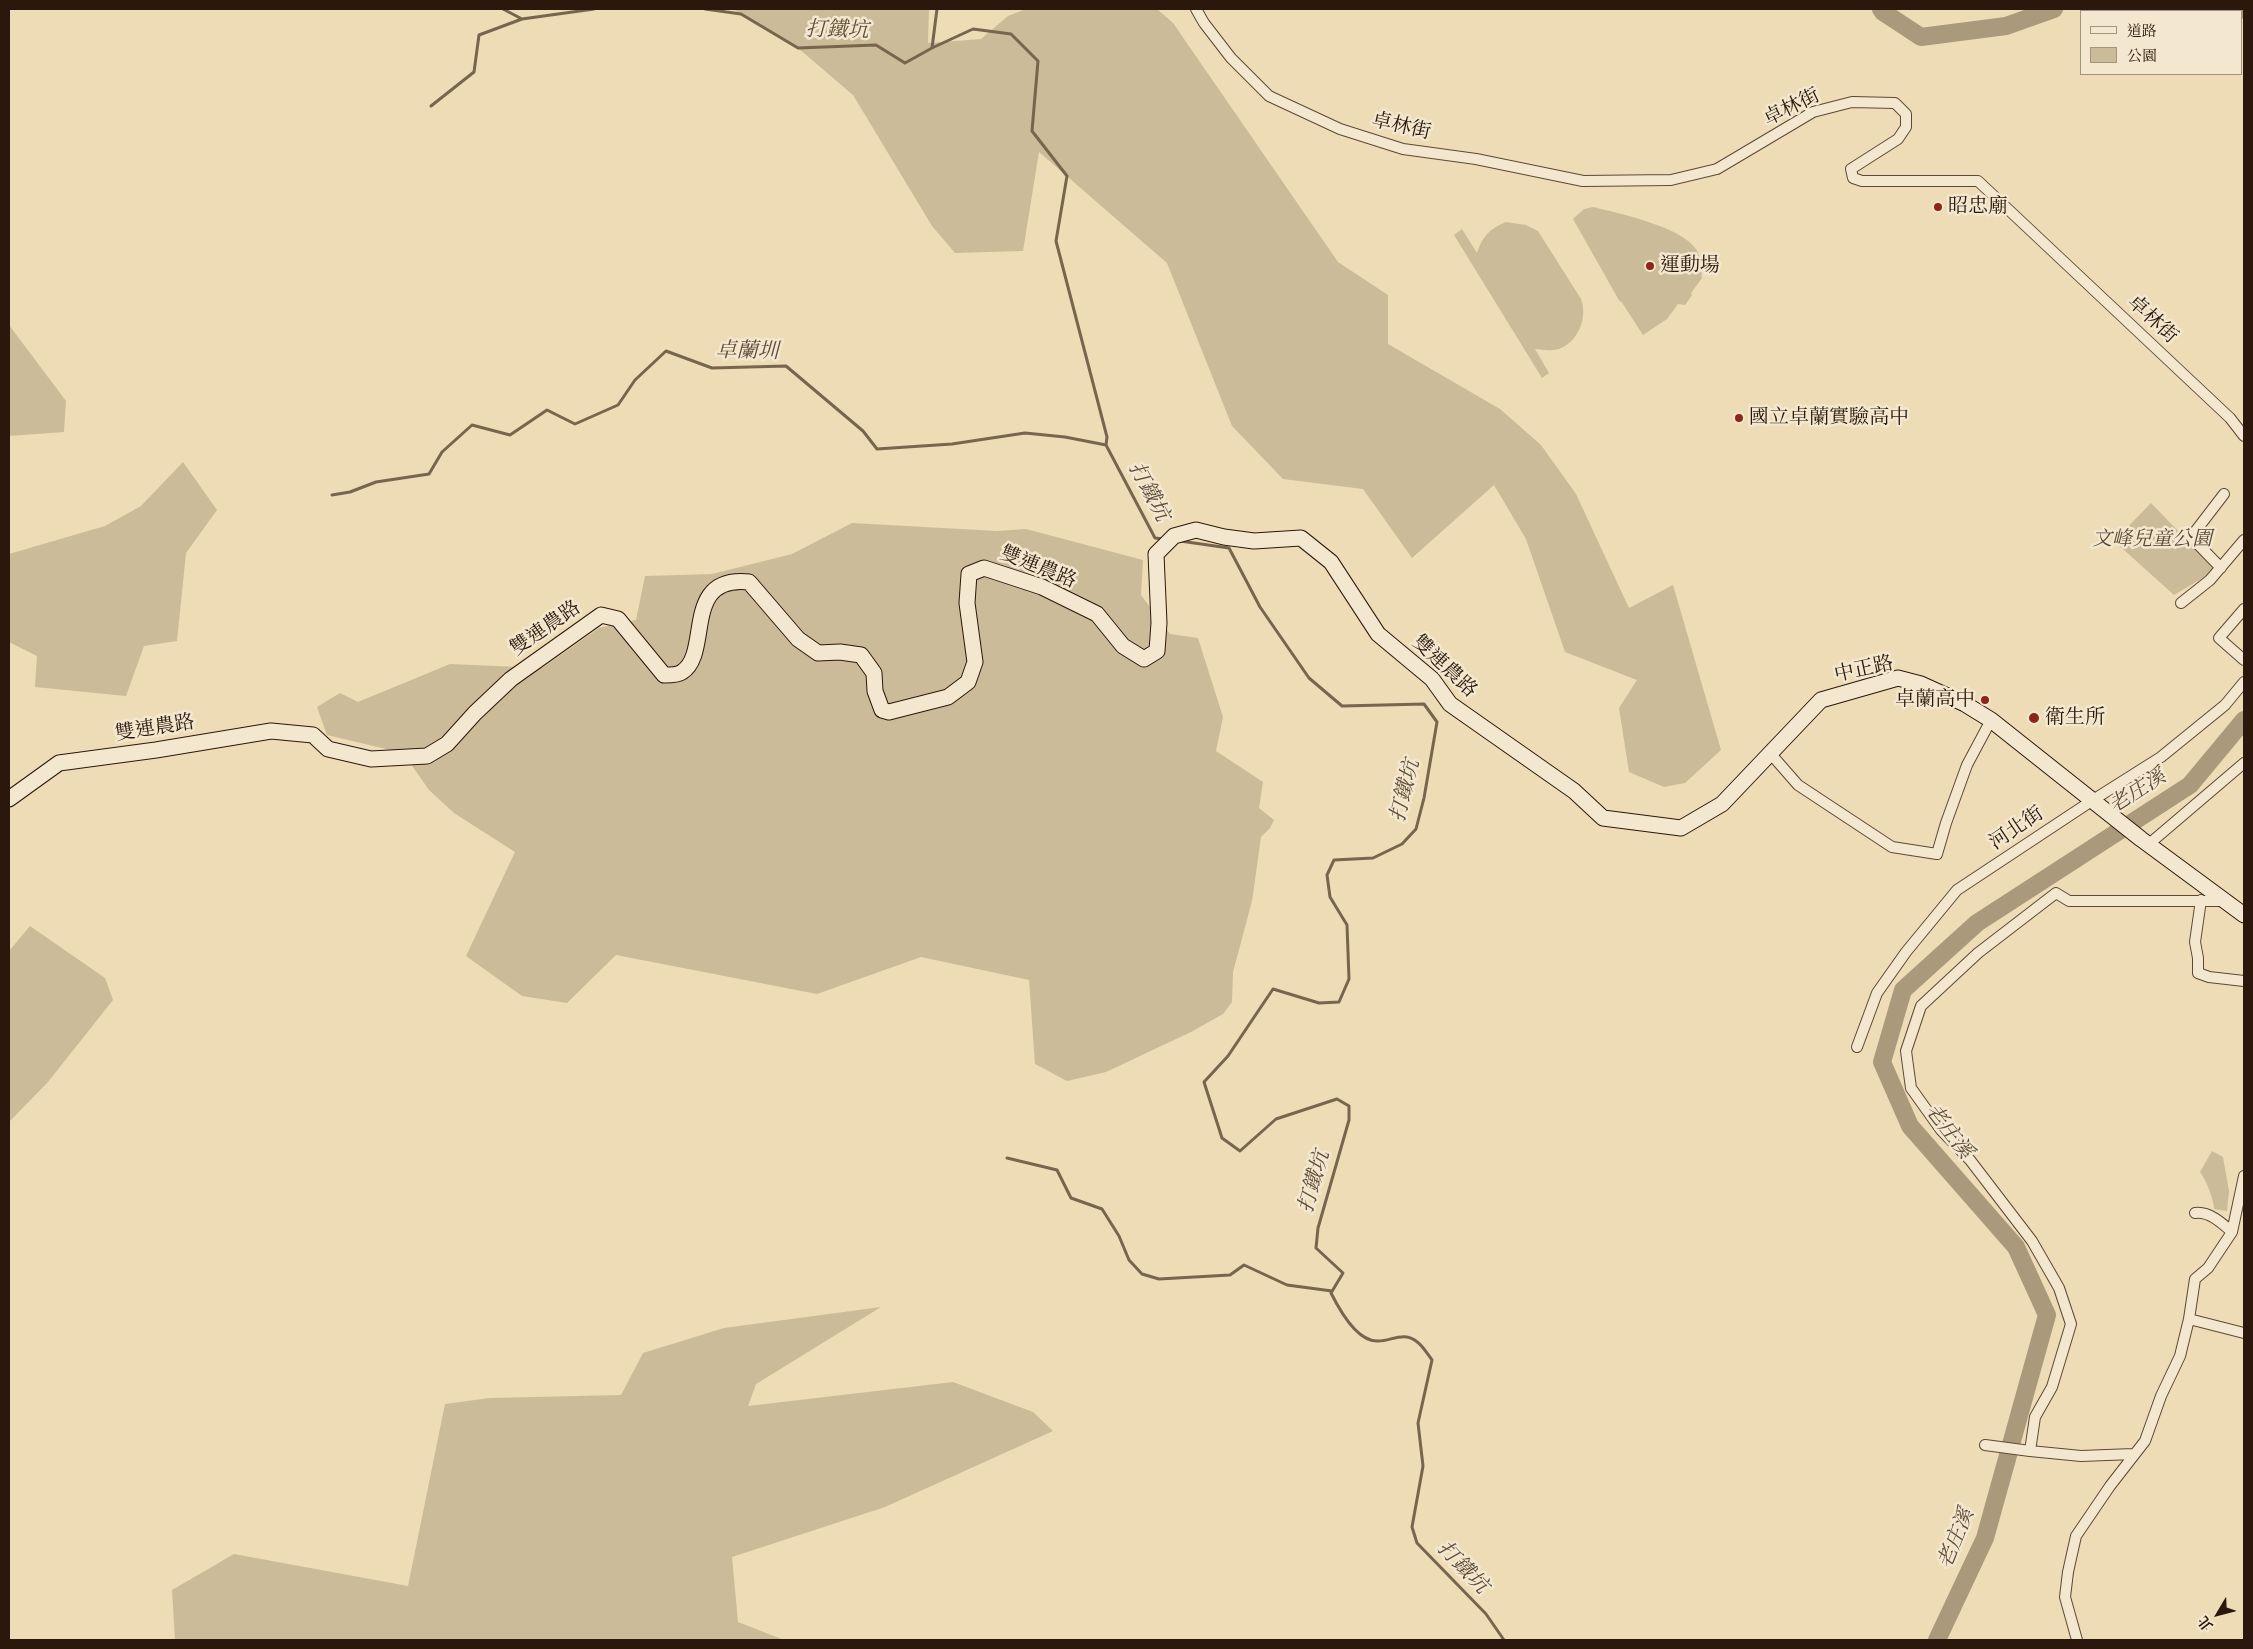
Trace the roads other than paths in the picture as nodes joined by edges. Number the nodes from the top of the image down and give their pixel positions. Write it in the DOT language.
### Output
graph roads {
  1 [pos="1196,9"];
  2 [pos="2244,436"];
  3 [pos="2224,494"];
  4 [pos="2244,540"];
  5 [pos="2221,568"];
  6 [pos="2181,603"];
  7 [pos="2244,609"];
  8 [pos="2244,660"];
  9 [pos="2244,682"];
  10 [pos="1991,720"];
  11 [pos="1770,753"];
  12 [pos="2244,763"];
  13 [pos="9,799"];
  14 [pos="2093,800"];
  15 [pos="2145,841"];
  16 [pos="2201,900"];
  17 [pos="2225,901"];
  18 [pos="2244,915"];
  19 [pos="2244,981"];
  20 [pos="1857,1047"];
  21 [pos="2244,1176"];
  22 [pos="2242,1199"];
  23 [pos="2195,1213"];
  24 [pos="2232,1232"];
  25 [pos="2189,1319"];
  26 [pos="2244,1333"];
  27 [pos="1985,1445"];
  28 [pos="2030,1452"];
  29 [pos="2133,1454"];
  30 [pos="2077,1640"];
  1 -- 2 [label="street, 卓林街"];
  3 -- 5 [label="street"];
  4 -- 5 [label="street"];
  5 -- 6 [label="street"];
  7 -- 8 [label="street"];
  9 -- 14 [label="street, 河北街"];
  10 -- 11 [label="street, 中正路"];
  10 -- 11 [label="street"];
  10 -- 14 [label="street, 中正路"];
  11 -- 13 [label="street, 雙連農路"];
  12 -- 15 [label="street"];
  14 -- 15 [label="street, 中正路"];
  14 -- 20 [label="street, 河北街"];
  15 -- 17 [label="street, 中正路"];
  16 -- 17 [label="street"];
  16 -- 19 [label="street"];
  16 -- 28 [label="street"];
  17 -- 18 [label="street, 中正路"];
  21 -- 22 [label="street"];
  22 -- 24 [label="street"];
  23 -- 24 [label="street"];
  24 -- 25 [label="street"];
  25 -- 26 [label="street"];
  25 -- 29 [label="street"];
  27 -- 28 [label="street"];
  28 -- 29 [label="street"];
  29 -- 30 [label="street"];
}
